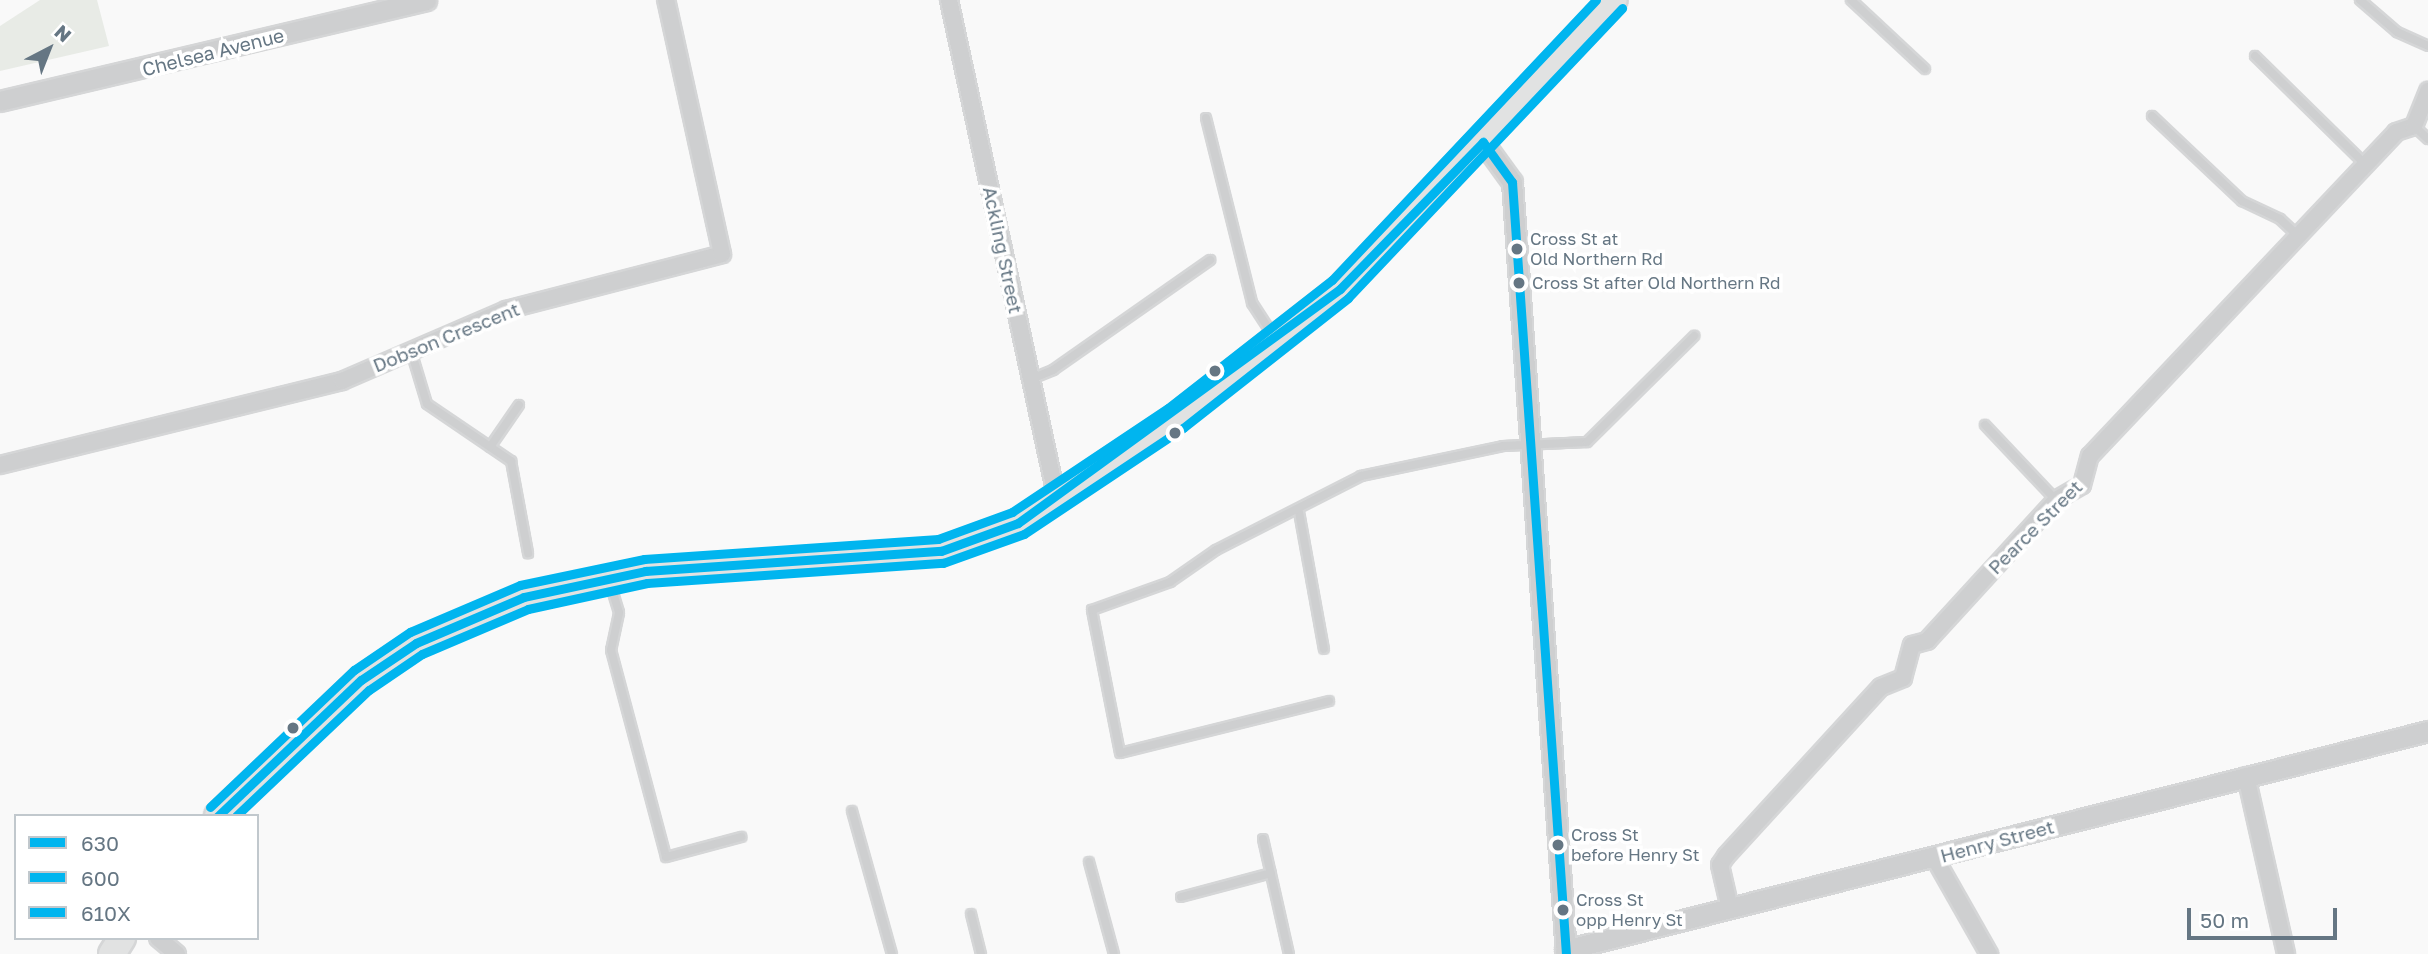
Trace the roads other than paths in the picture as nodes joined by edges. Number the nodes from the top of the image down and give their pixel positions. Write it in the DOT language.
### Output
graph roads {
  1 [pos="426,0"];
  2 [pos="666,0"];
  3 [pos="949,0"];
  4 [pos="1613,0"];
  5 [pos="1851,0"];
  6 [pos="2360,0"];
  7 [pos="2428,46"];
  8 [pos="2255,56"];
  9 [pos="1925,69"];
  10 [pos="2428,91"];
  11 [pos="0,101"];
  12 [pos="2152,116"];
  13 [pos="1206,118"];
  14 [pos="2414,126"];
  15 [pos="2428,139"];
  16 [pos="1483,142"];
  17 [pos="2366,165"];
  18 [pos="2299,237"];
  19 [pos="1210,260"];
  20 [pos="1694,337"];
  21 [pos="1277,341"];
  22 [pos="411,351"];
  23 [pos="1031,379"];
  24 [pos="519,405"];
  25 [pos="1985,425"];
  26 [pos="490,447"];
  27 [pos="1531,448"];
  28 [pos="0,465"];
  29 [pos="1057,499"];
  30 [pos="2056,500"];
  31 [pos="1299,512"];
  32 [pos="528,553"];
  33 [pos="609,577"];
  34 [pos="1324,649"];
  35 [pos="1329,701"];
  36 [pos="2428,731"];
  37 [pos="2246,776"];
  38 [pos="852,811"];
  39 [pos="220,814"];
  40 [pos="741,837"];
  41 [pos="1264,839"];
  42 [pos="1934,858"];
  43 [pos="1089,862"];
  44 [pos="1271,873"];
  45 [pos="1181,897"];
  46 [pos="1729,904"];
  47 [pos="971,914"];
  48 [pos="160,940"];
  49 [pos="1565,952"];
  50 [pos="177,954"];
  51 [pos="892,954"];
  52 [pos="981,954"];
  53 [pos="1114,954"];
  54 [pos="1289,954"];
  55 [pos="1989,954"];
  56 [pos="2286,954"];
  1 -- 11 [label="street, Chelsea Avenue"];
  2 -- 22 [label="street, Dobson Crescent"];
  3 -- 23 [label="street, Ackling Street"];
  4 -- 16 [label="main road"];
  5 -- 9 [label="lane"];
  6 -- 7 [label="lane"];
  8 -- 17 [label="lane"];
  10 -- 14 [label="street"];
  12 -- 18 [label="lane"];
  13 -- 21 [label="lane"];
  14 -- 15 [label="lane"];
  14 -- 17 [label="street, Pearce Street"];
  16 -- 21 [label="main road"];
  16 -- 27 [label="street"];
  17 -- 18 [label="street, Pearce Street"];
  18 -- 30 [label="street, Pearce Street"];
  19 -- 23 [label="lane"];
  20 -- 27 [label="lane"];
  21 -- 29 [label="main road"];
  22 -- 26 [label="lane"];
  22 -- 28 [label="street, Dobson Crescent"];
  23 -- 29 [label="street, Ackling Street"];
  24 -- 26 [label="lane"];
  25 -- 30 [label="lane"];
  26 -- 32 [label="lane"];
  27 -- 31 [label="lane"];
  27 -- 49 [label="street"];
  29 -- 33 [label="main road"];
  30 -- 46 [label="street, Pearce Street"];
  31 -- 34 [label="lane"];
  31 -- 35 [label="lane"];
  33 -- 39 [label="main road"];
  33 -- 40 [label="lane"];
  36 -- 37 [label="street, Henry Street"];
  37 -- 42 [label="street, Henry Street"];
  37 -- 56 [label="street"];
  38 -- 51 [label="lane"];
  41 -- 44 [label="lane"];
  42 -- 46 [label="street, Henry Street"];
  42 -- 55 [label="street"];
  43 -- 53 [label="lane"];
  44 -- 45 [label="lane"];
  44 -- 54 [label="lane"];
  46 -- 49 [label="street, Henry Street"];
  47 -- 52 [label="lane"];
  48 -- 50 [label="street"];
}
